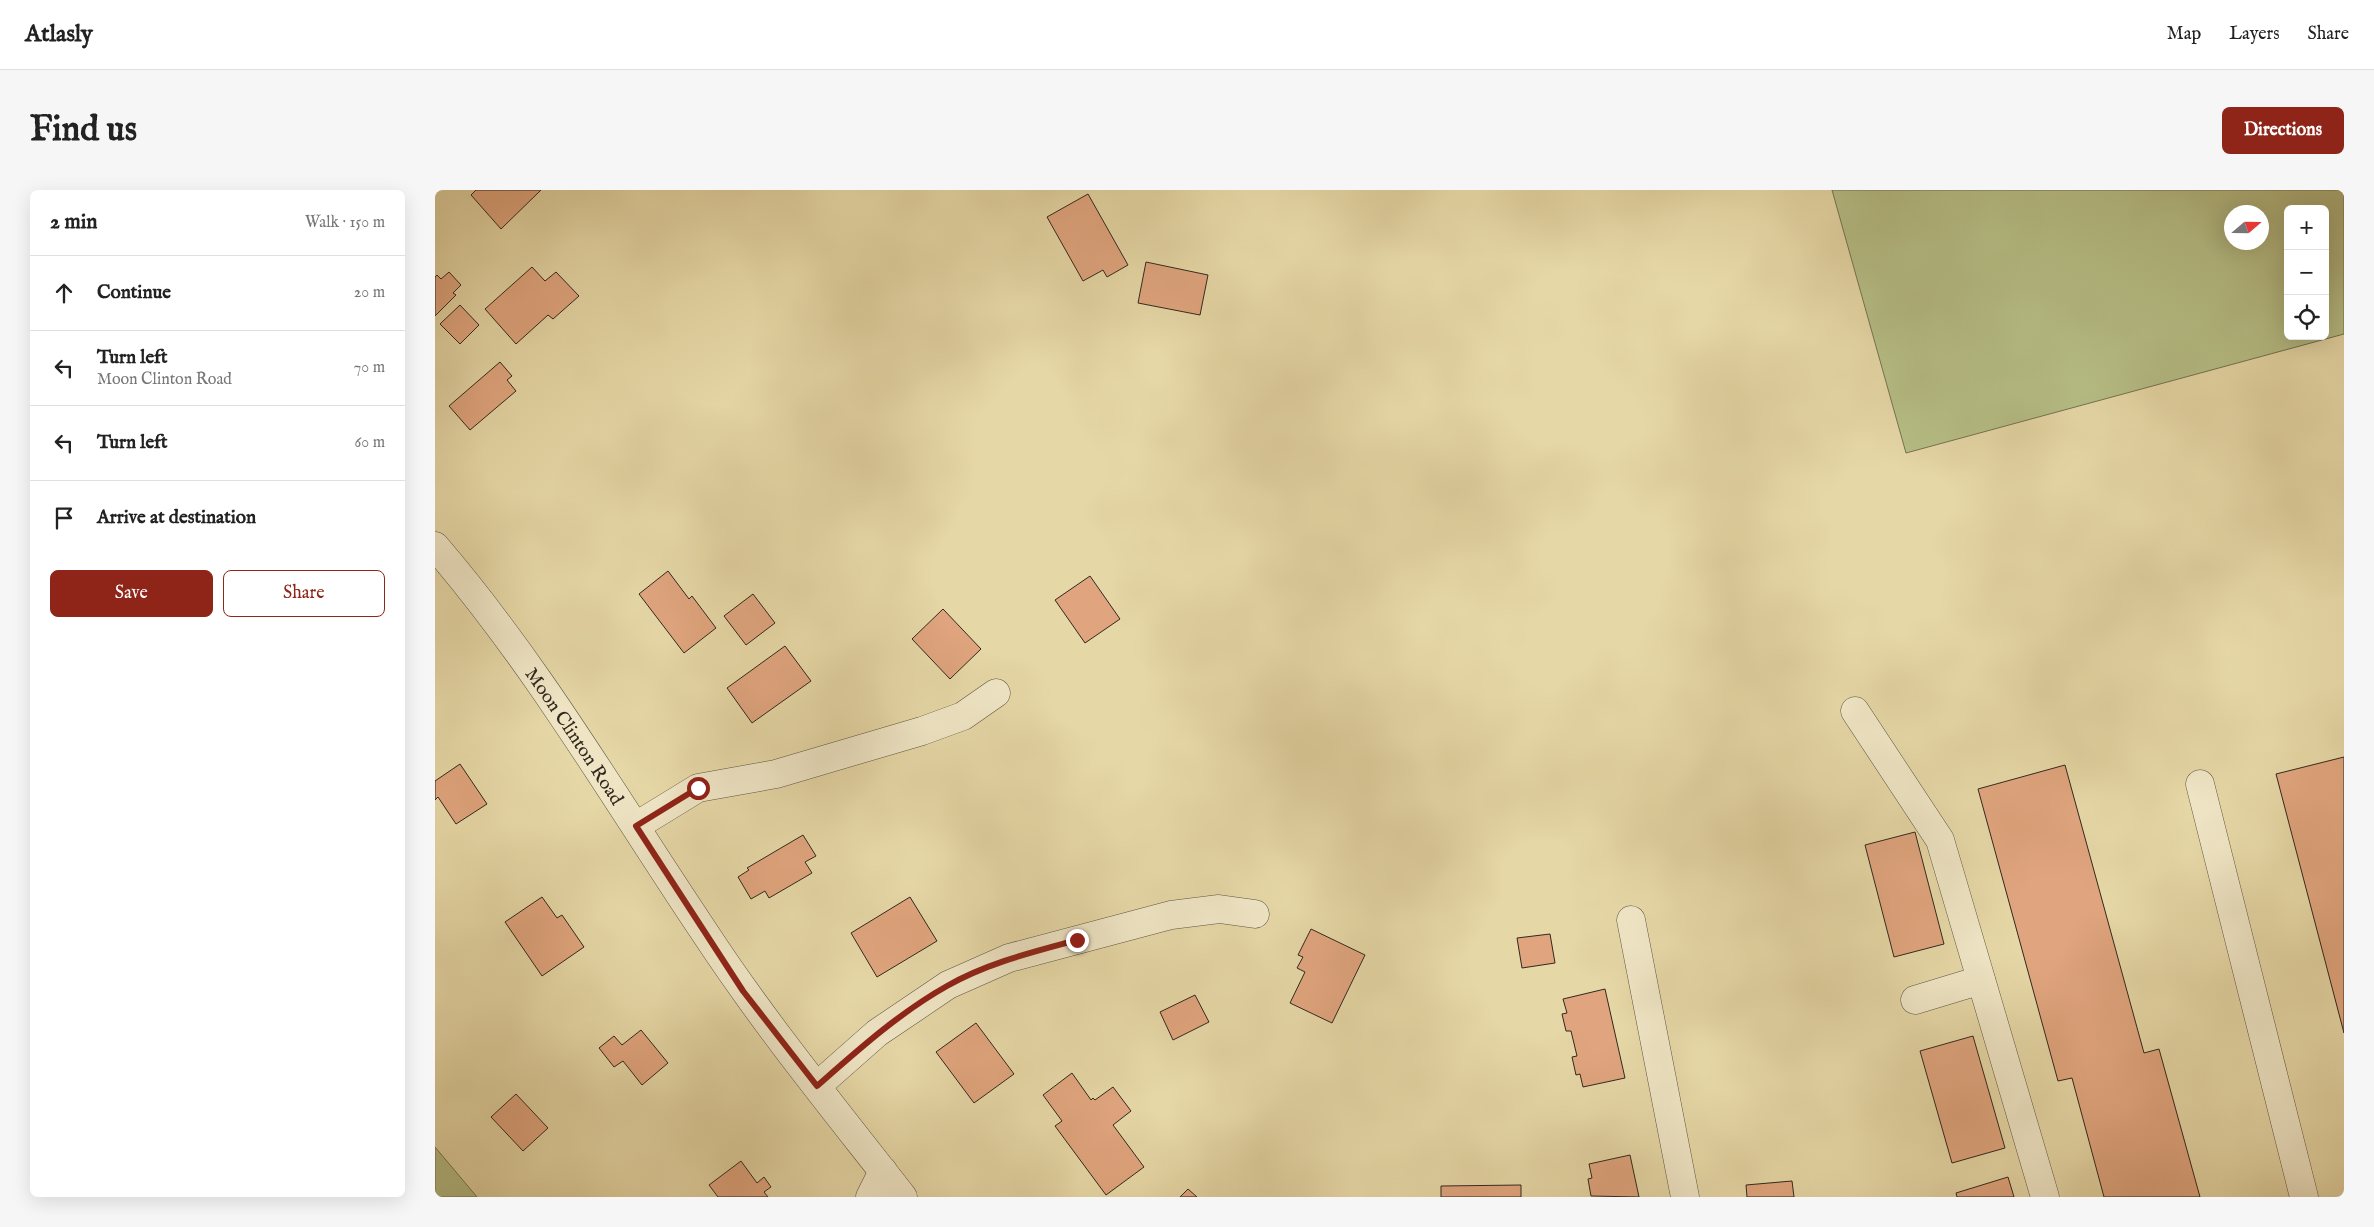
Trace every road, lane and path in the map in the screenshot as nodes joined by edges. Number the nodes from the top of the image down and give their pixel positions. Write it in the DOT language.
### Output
graph roads {
  1 [pos="435,546"];
  2 [pos="996,693"];
  3 [pos="1855,711"];
  4 [pos="2200,784"];
  5 [pos="636,826"];
  6 [pos="1255,914"];
  7 [pos="1631,920"];
  8 [pos="1981,980"];
  9 [pos="1915,1000"];
  10 [pos="817,1086"];
  11 [pos="883,1171"];
  12 [pos="870,1197"];
  13 [pos="903,1197"];
  14 [pos="1685,1197"];
  15 [pos="2045,1197"];
  16 [pos="2305,1197"];
  1 -- 5 [label="street, Moon Clinton Road"];
  2 -- 5 [label="street"];
  3 -- 8 [label="street"];
  4 -- 16 [label="street"];
  5 -- 10 [label="street, Moon Clinton Road"];
  6 -- 10 [label="street"];
  7 -- 14 [label="street"];
  8 -- 9 [label="street"];
  8 -- 15 [label="street"];
  10 -- 11 [label="street, Moon Clinton Road"];
  11 -- 12 [label="street"];
  11 -- 13 [label="street, Moon Clinton Road"];
}
